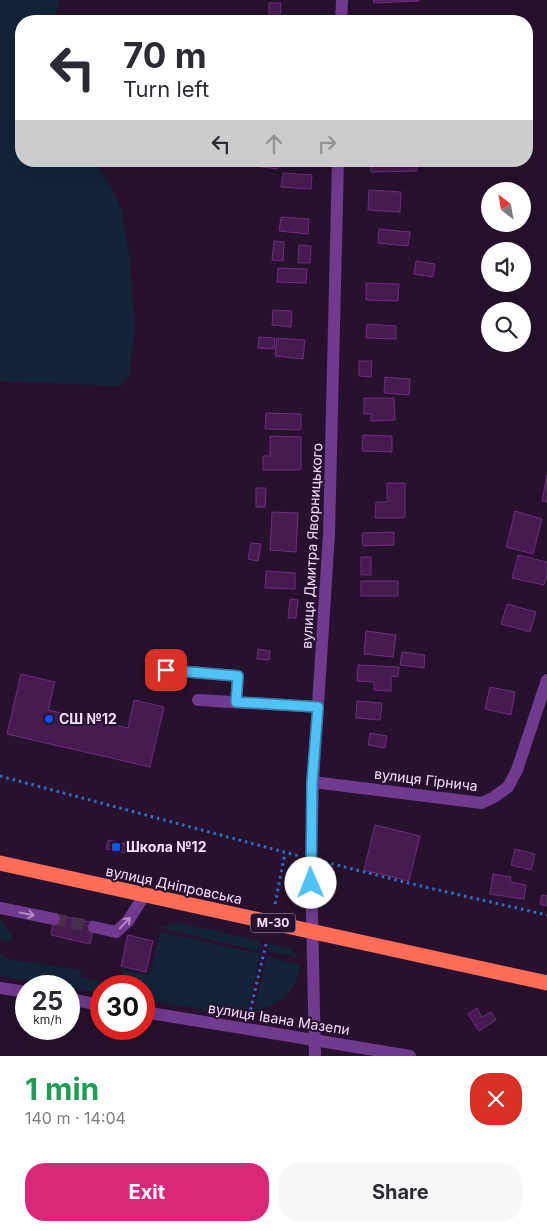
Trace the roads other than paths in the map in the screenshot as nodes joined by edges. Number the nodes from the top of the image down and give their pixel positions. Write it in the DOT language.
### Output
graph roads {
  1 [pos="342,0"];
  2 [pos="341,15"];
  3 [pos="338,167"];
  4 [pos="166,670"];
  5 [pos="546,686"];
  6 [pos="198,700"];
  7 [pos="236,702"];
  8 [pos="318,707"];
  9 [pos="312,782"];
  10 [pos="0,863"];
  11 [pos="145,894"];
  12 [pos="0,908"];
  13 [pos="54,919"];
  14 [pos="94,927"];
  15 [pos="313,932"];
  16 [pos="547,984"];
  17 [pos="0,988"];
  18 [pos="15,990"];
  19 [pos="155,1014"];
  20 [pos="315,1040"];
  21 [pos="315,1056"];
  22 [pos="410,1056"];
  1 -- 2 [label="street"];
  3 -- 8 [label="street, вулиця Дмитра Яворницького"];
  4 -- 7 [label="street"];
  5 -- 9 [label="street, вулиця Гірнича"];
  6 -- 7 [label="street"];
  7 -- 8 [label="street"];
  8 -- 9 [label="street, вулиця Дмитра Яворницького"];
  9 -- 15 [label="street, вулиця Дмитра Яворницького"];
  10 -- 11 [label="highway, вулиця Дніпровська / М-30"];
  14 -- 11 [label="street, one-way"];
  11 -- 15 [label="highway, вулиця Дніпровська / М-30"];
  12 -- 13 [label="street, one-way"];
  15 -- 16 [label="highway, вулиця Дніпровська / М-30"];
  15 -- 20 [label="street, вулиця Дмитра Яворницького"];
  17 -- 18 [label="street"];
  19 -- 20 [label="street, вулиця Івана Мазепи"];
  20 -- 21 [label="street, вулиця Дмитра Яворницького"];
  20 -- 22 [label="street, вулиця Івана Мазепи"];
}
